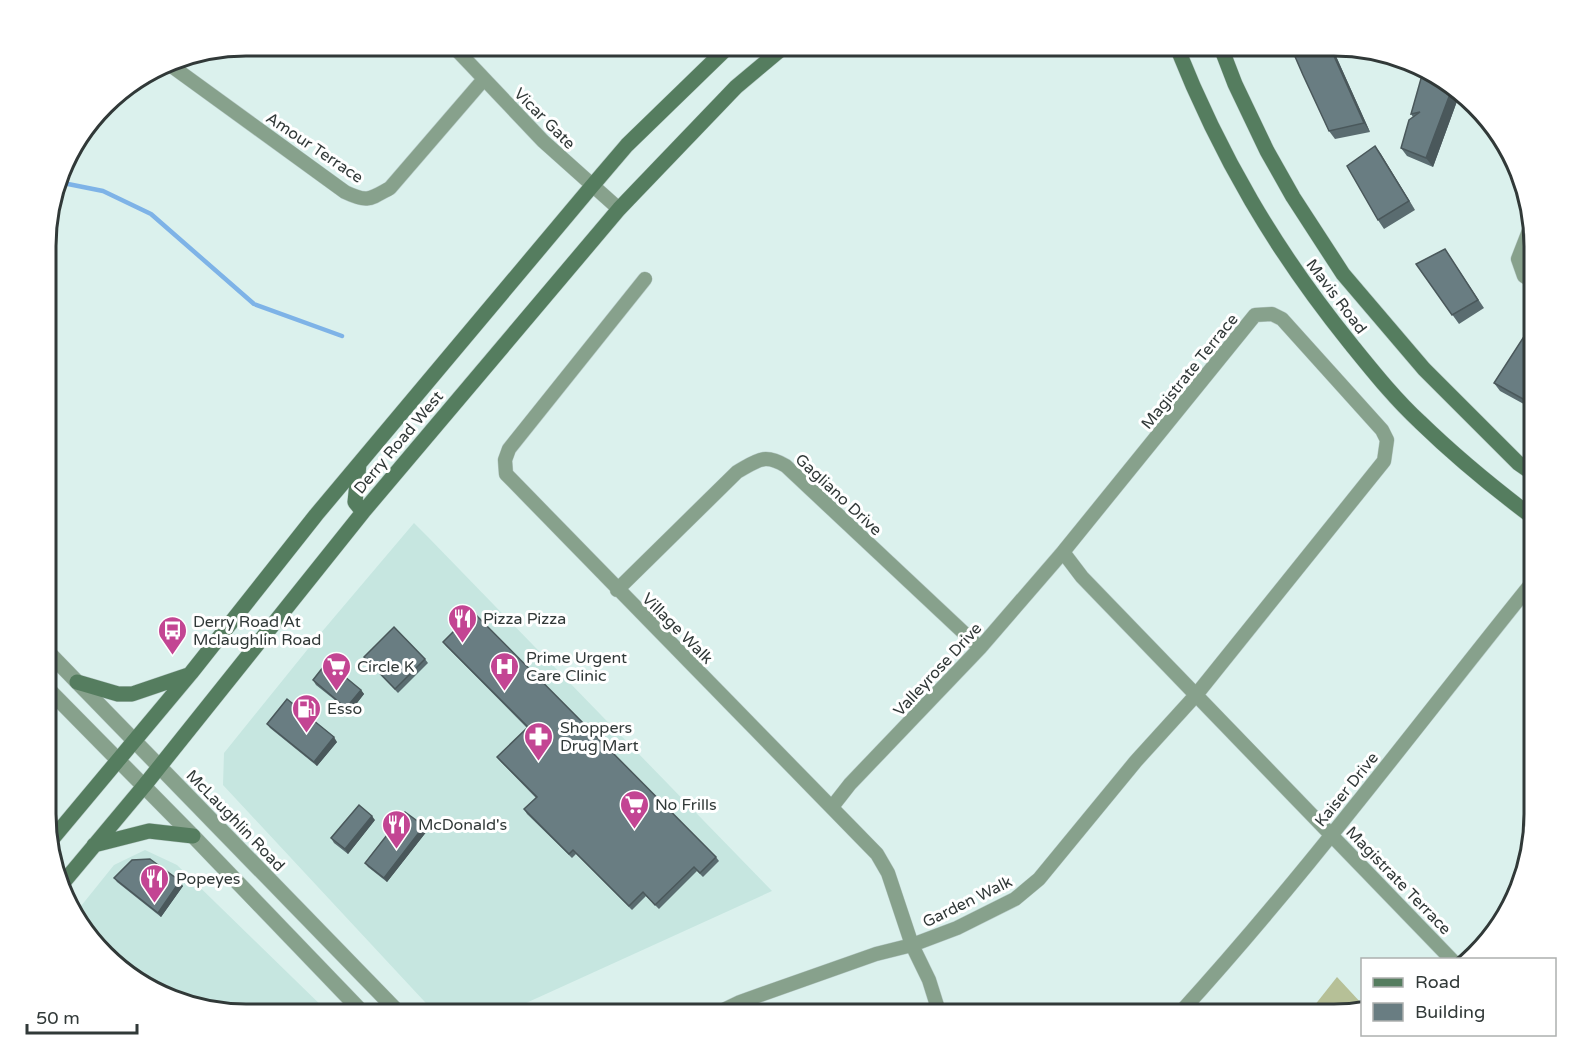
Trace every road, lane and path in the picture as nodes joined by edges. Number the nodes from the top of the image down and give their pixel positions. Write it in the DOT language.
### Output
graph roads {
  1 [pos="462,56"];
  2 [pos="718,56"];
  3 [pos="773,56"];
  4 [pos="1181,56"];
  5 [pos="1224,56"];
  6 [pos="176,69"];
  7 [pos="484,80"];
  8 [pos="592,186"];
  9 [pos="619,209"];
  10 [pos="1524,244"];
  11 [pos="1524,276"];
  12 [pos="645,279"];
  13 [pos="359,464"];
  14 [pos="1524,467"];
  15 [pos="1524,511"];
  16 [pos="363,512"];
  17 [pos="1063,552"];
  18 [pos="617,590"];
  19 [pos="1524,593"];
  20 [pos="980,648"];
  21 [pos="56,660"];
  22 [pos="191,674"];
  23 [pos="77,682"];
  24 [pos="1196,695"];
  25 [pos="56,697"];
  26 [pos="134,741"];
  27 [pos="117,760"];
  28 [pos="159,766"];
  29 [pos="144,786"];
  30 [pos="832,807"];
  31 [pos="57,833"];
  32 [pos="1332,834"];
  33 [pos="193,836"];
  34 [pos="94,845"];
  35 [pos="67,878"];
  36 [pos="912,945"];
  37 [pos="1450,958"];
  38 [pos="354,1004"];
  39 [pos="389,1004"];
  40 [pos="736,1004"];
  41 [pos="937,1004"];
  42 [pos="1188,1004"];
  1 -- 7 [label="street, Vicar Gate"];
  2 -- 8 [label="main road, Derry Road West"];
  3 -- 9 [label="main road, Derry Road West"];
  4 -- 15 [label="main road, Mavis Road"];
  5 -- 14 [label="main road, Mavis Road"];
  6 -- 7 [label="street, Amour Terrace"];
  7 -- 8 [label="street, Vicar Gate"];
  8 -- 9 [label="street, Vicar Gate"];
  8 -- 13 [label="main road, Derry Road West"];
  9 -- 16 [label="main road, Derry Road West"];
  10 -- 11 [label="street"];
  12 -- 18 [label="street, Village Walk"];
  13 -- 16 [label="main road"];
  13 -- 22 [label="main road, Derry Road West"];
  16 -- 28 [label="main road, Derry Road West"];
  17 -- 20 [label="street, Valleyrose Drive"];
  17 -- 24 [label="street, Magistrate Terrace"];
  17 -- 24 [label="street, Magistrate Terrace"];
  18 -- 20 [label="street, Gagliano Drive"];
  18 -- 30 [label="street, Village Walk"];
  19 -- 32 [label="street, Kaiser Drive"];
  20 -- 30 [label="street, Valleyrose Drive"];
  21 -- 23 [label="street, McLaughlin Road"];
  22 -- 23 [label="main road"];
  22 -- 26 [label="main road, Derry Road West"];
  23 -- 26 [label="street, McLaughlin Road"];
  24 -- 32 [label="street, Magistrate Terrace"];
  24 -- 36 [label="street, Garden Walk"];
  25 -- 27 [label="street"];
  26 -- 27 [label="main road, Derry Road West"];
  26 -- 28 [label="street, McLaughlin Road"];
  27 -- 29 [label="street"];
  27 -- 31 [label="main road, Derry Road West"];
  28 -- 29 [label="main road, Derry Road West"];
  28 -- 39 [label="street, McLaughlin Road"];
  29 -- 33 [label="street"];
  29 -- 34 [label="main road, Derry Road West"];
  30 -- 36 [label="street, Village Walk"];
  32 -- 37 [label="street, Magistrate Terrace"];
  32 -- 42 [label="street, Kaiser Drive"];
  33 -- 34 [label="main road"];
  33 -- 38 [label="street"];
  34 -- 35 [label="main road, Derry Road West"];
  36 -- 40 [label="street, Garden Walk"];
  36 -- 41 [label="street, Village Walk"];
}
